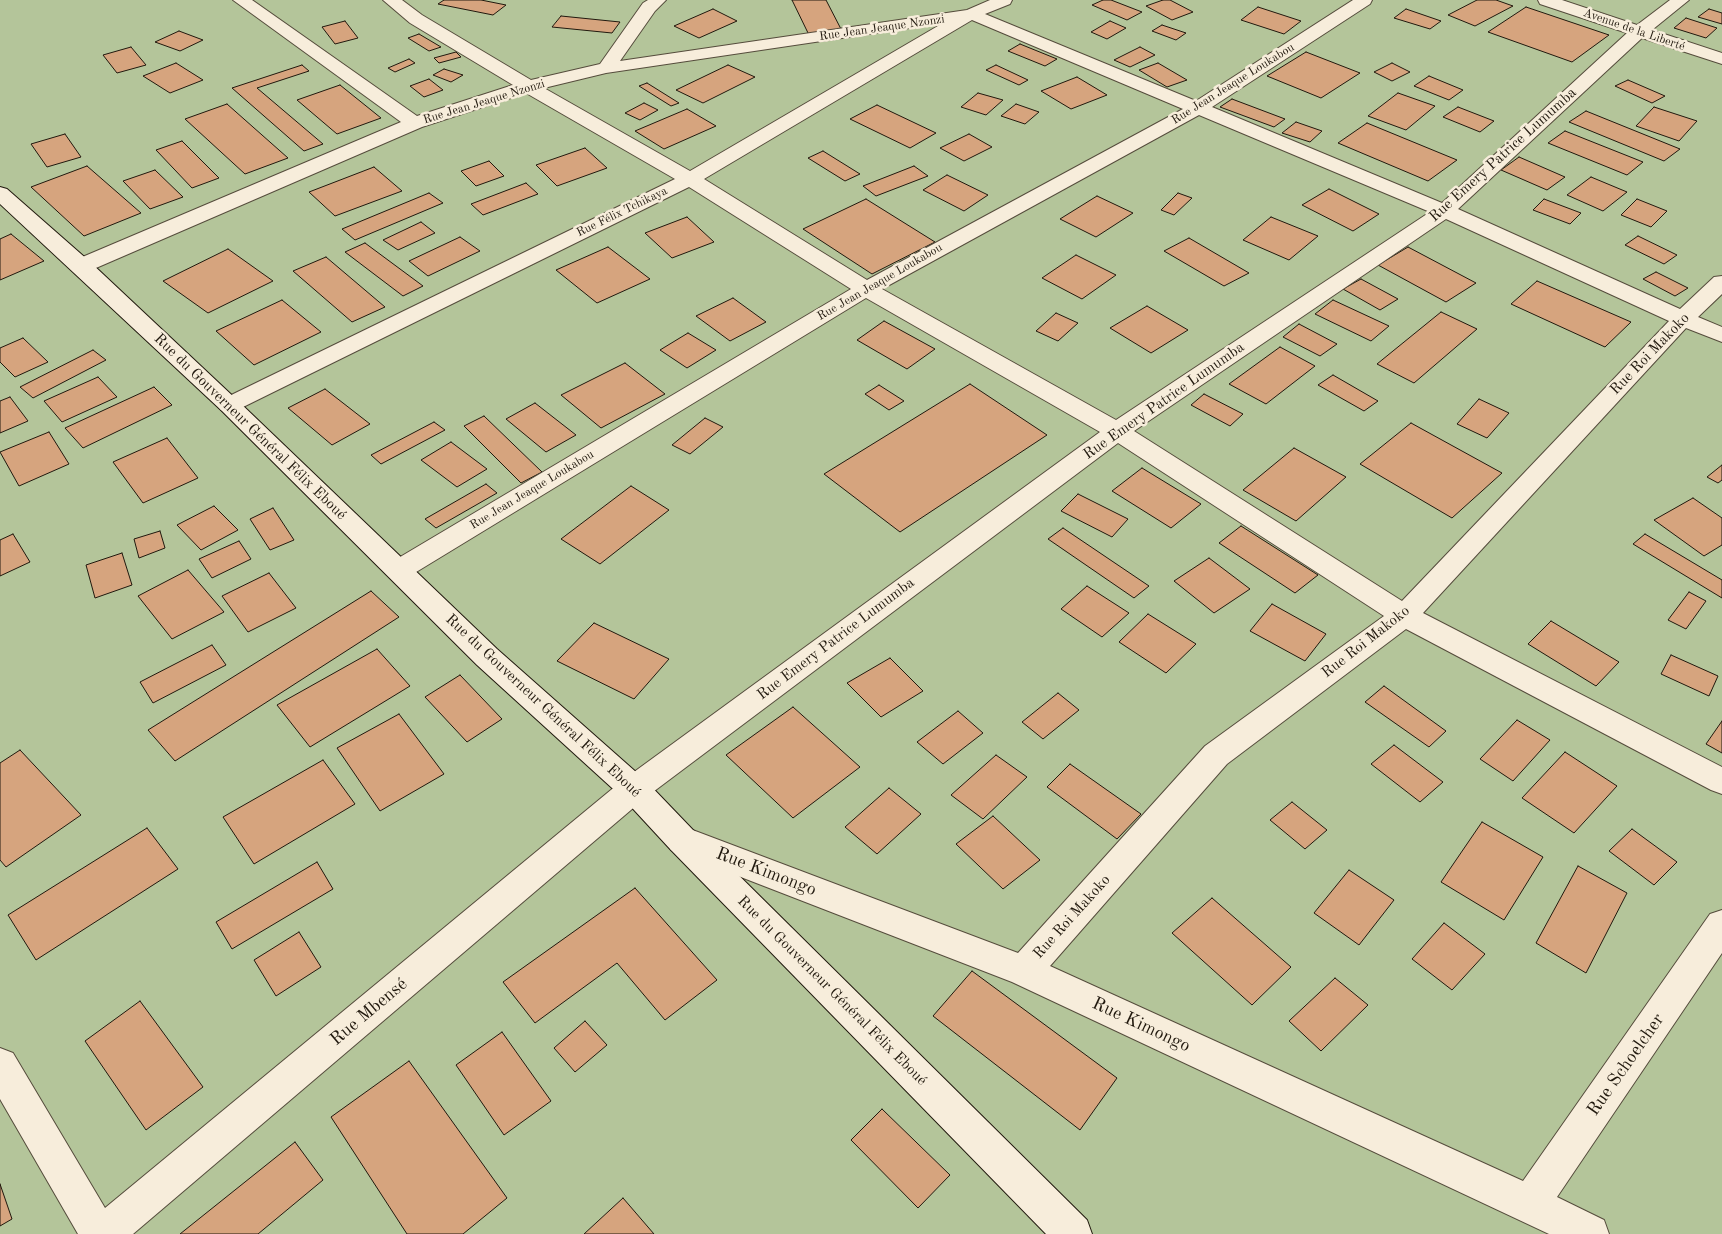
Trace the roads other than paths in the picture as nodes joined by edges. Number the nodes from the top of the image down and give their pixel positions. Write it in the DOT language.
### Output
graph roads {
  1 [pos="241,0"];
  2 [pos="391,0"];
  3 [pos="658,0"];
  4 [pos="1004,0"];
  5 [pos="1364,0"];
  6 [pos="1546,0"];
  7 [pos="1681,0"];
  8 [pos="971,14"];
  9 [pos="1638,32"];
  10 [pos="1722,59"];
  11 [pos="606,68"];
  12 [pos="528,86"];
  13 [pos="1198,108"];
  14 [pos="415,123"];
  15 [pos="690,179"];
  16 [pos="0,193"];
  17 [pos="1445,210"];
  18 [pos="81,266"];
  19 [pos="1722,282"];
  20 [pos="866,289"];
  21 [pos="1683,319"];
  22 [pos="1722,335"];
  23 [pos="228,405"];
  24 [pos="1117,431"];
  25 [pos="399,570"];
  26 [pos="1404,616"];
  27 [pos="1722,781"];
  28 [pos="634,789"];
  29 [pos="682,840"];
  30 [pos="1722,925"];
  31 [pos="1024,971"];
  32 [pos="0,1065"];
  33 [pos="1530,1204"];
  34 [pos="99,1234"];
  35 [pos="103,1234"];
  36 [pos="1073,1234"];
  37 [pos="1590,1234"];
  1 -- 14 [label="street"];
  2 -- 12 [label="street"];
  3 -- 11 [label="street"];
  4 -- 8 [label="street, Rue Félix Tchikaya"];
  5 -- 13 [label="street, Rue Jean Jeaque Loukabou"];
  6 -- 9 [label="street, Avenue de la Liberté"];
  7 -- 9 [label="street, Rue Emery Patrice Lumumba"];
  8 -- 11 [label="street, Rue Jean Jeaque Nzonzi"];
  8 -- 13 [label="street"];
  8 -- 15 [label="street, Rue Félix Tchikaya"];
  9 -- 10 [label="street, Avenue de la Liberté"];
  9 -- 17 [label="street, Rue Emery Patrice Lumumba"];
  11 -- 12 [label="street, Rue Jean Jeaque Nzonzi"];
  12 -- 14 [label="street, Rue Jean Jeaque Nzonzi"];
  12 -- 15 [label="street"];
  13 -- 17 [label="street"];
  13 -- 20 [label="street, Rue Jean Jeaque Loukabou"];
  14 -- 18 [label="street, Rue Jean Jeaque Nzonzi"];
  15 -- 20 [label="street"];
  15 -- 23 [label="street, Rue Félix Tchikaya"];
  16 -- 18 [label="street, Rue du Gouverneur Général Félix Eboué"];
  17 -- 21 [label="street"];
  17 -- 24 [label="street, Rue Emery Patrice Lumumba"];
  18 -- 23 [label="street, Rue du Gouverneur Général Félix Eboué"];
  19 -- 21 [label="street, Rue Roi Makoko"];
  20 -- 24 [label="street"];
  20 -- 25 [label="street, Rue Jean Jeaque Loukabou"];
  21 -- 22 [label="street"];
  21 -- 26 [label="street, Rue Roi Makoko"];
  23 -- 25 [label="street, Rue du Gouverneur Général Félix Eboué"];
  24 -- 26 [label="street"];
  24 -- 28 [label="street, Rue Emery Patrice Lumumba"];
  25 -- 28 [label="street, Rue du Gouverneur Général Félix Eboué"];
  26 -- 27 [label="street"];
  26 -- 31 [label="street, Rue Roi Makoko"];
  28 -- 29 [label="street, Rue du Gouverneur Général Félix Eboué"];
  28 -- 35 [label="street, Rue Mbensé"];
  29 -- 31 [label="street, Rue Kimongo"];
  29 -- 36 [label="street, Rue du Gouverneur Général Félix Eboué"];
  30 -- 33 [label="street, Rue Schoelcher"];
  31 -- 33 [label="street, Rue Kimongo"];
  32 -- 34 [label="street"];
  33 -- 37 [label="street, Rue Kimongo"];
}
